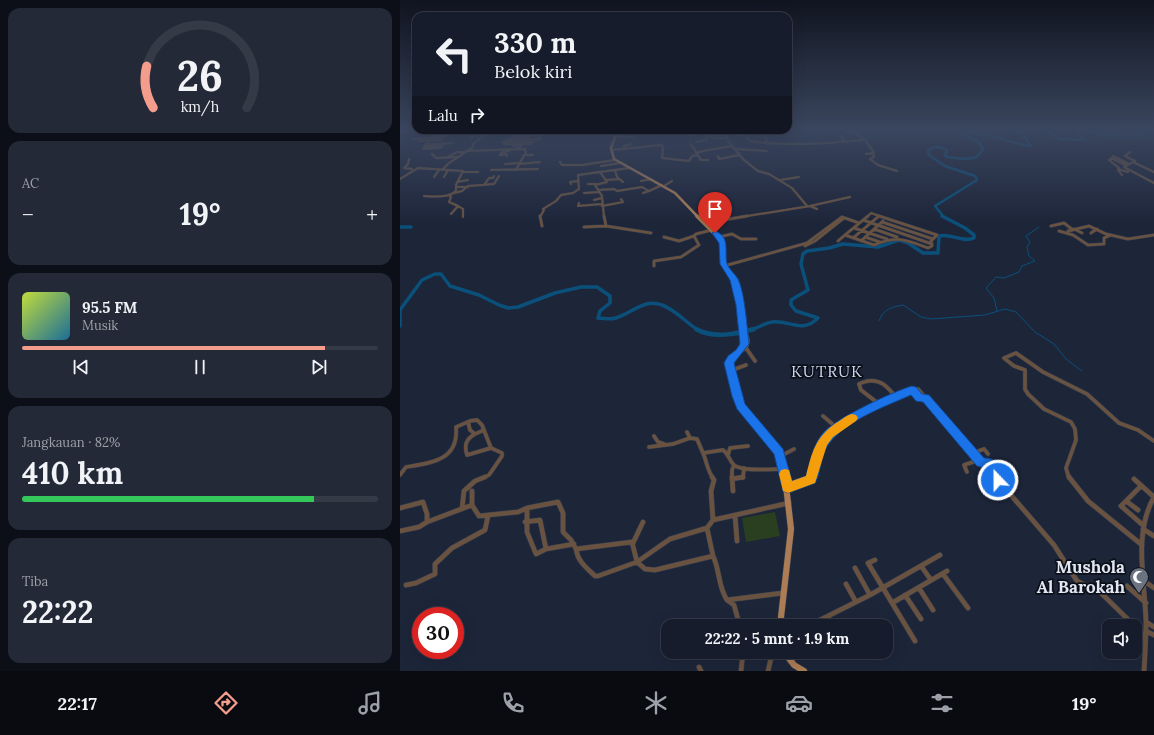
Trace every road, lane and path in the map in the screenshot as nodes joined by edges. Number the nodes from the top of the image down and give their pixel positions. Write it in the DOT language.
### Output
graph roads {
  1 [pos="409,161"];
  2 [pos="452,161"];
  3 [pos="520,161"];
  4 [pos="607,161"];
  5 [pos="617,161"];
  6 [pos="746,161"];
  7 [pos="873,161"];
  8 [pos="1111,161"];
  9 [pos="1117,161"];
  10 [pos="1124,161"];
  11 [pos="540,162"];
  12 [pos="560,162"];
  13 [pos="1133,162"];
  14 [pos="620,163"];
  15 [pos="505,164"];
  16 [pos="519,164"];
  17 [pos="1129,164"];
  18 [pos="1126,165"];
  19 [pos="601,166"];
  20 [pos="629,168"];
  21 [pos="413,169"];
  22 [pos="538,169"];
  23 [pos="590,169"];
  24 [pos="1118,169"];
  25 [pos="400,170"];
  26 [pos="440,170"];
  27 [pos="448,170"];
  28 [pos="491,170"];
  29 [pos="516,170"];
  30 [pos="615,170"];
  31 [pos="897,170"];
  32 [pos="1132,171"];
  33 [pos="1140,171"];
  34 [pos="462,172"];
  35 [pos="478,172"];
  36 [pos="600,172"];
  37 [pos="1154,172"];
  38 [pos="592,173"];
  39 [pos="1138,174"];
  40 [pos="1122,175"];
  41 [pos="494,176"];
  42 [pos="499,176"];
  43 [pos="434,177"];
  44 [pos="444,177"];
  45 [pos="799,177"];
  46 [pos="400,179"];
  47 [pos="619,179"];
  48 [pos="651,179"];
  49 [pos="468,180"];
  50 [pos="606,180"];
  51 [pos="779,180"];
  52 [pos="578,181"];
  53 [pos="672,181"];
  54 [pos="457,182"];
  55 [pos="624,182"];
  56 [pos="1154,183"];
  57 [pos="571,184"];
  58 [pos="588,184"];
  59 [pos="596,184"];
  60 [pos="484,185"];
  61 [pos="663,185"];
  62 [pos="456,187"];
  63 [pos="468,187"];
  64 [pos="642,187"];
  65 [pos="589,191"];
  66 [pos="598,191"];
  67 [pos="649,191"];
  68 [pos="454,193"];
  69 [pos="584,193"];
  70 [pos="643,193"];
  71 [pos="449,195"];
  72 [pos="424,196"];
  73 [pos="850,197"];
  74 [pos="602,198"];
  75 [pos="621,199"];
  76 [pos="594,200"];
  77 [pos="726,201"];
  78 [pos="579,203"];
  79 [pos="602,205"];
  80 [pos="458,206"];
  81 [pos="808,206"];
  82 [pos="817,209"];
  83 [pos="451,214"];
  84 [pos="879,216"];
  85 [pos="463,217"];
  86 [pos="700,218"];
  87 [pos="886,218"];
  88 [pos="863,220"];
  89 [pos="882,222"];
  90 [pos="706,223"];
  91 [pos="870,223"];
  92 [pos="859,224"];
  93 [pos="542,226"];
  94 [pos="606,226"];
  95 [pos="878,226"];
  96 [pos="1051,226"];
  97 [pos="584,227"];
  98 [pos="854,228"];
  99 [pos="874,229"];
  100 [pos="917,229"];
  101 [pos="1074,229"];
  102 [pos="1097,229"];
  103 [pos="712,230"];
  104 [pos="862,230"];
  105 [pos="1059,231"];
  106 [pos="1068,231"];
  107 [pos="913,232"];
  108 [pos="651,233"];
  109 [pos="869,233"];
  110 [pos="1092,233"];
  111 [pos="1082,234"];
  112 [pos="845,235"];
  113 [pos="1111,235"];
  114 [pos="694,236"];
  115 [pos="909,236"];
  116 [pos="1153,236"];
  117 [pos="664,237"];
  118 [pos="719,237"];
  119 [pos="865,237"];
  120 [pos="853,238"];
  121 [pos="898,238"];
  122 [pos="756,239"];
  123 [pos="906,239"];
  124 [pos="933,239"];
  125 [pos="861,240"];
  126 [pos="888,240"];
  127 [pos="838,241"];
  128 [pos="880,242"];
  129 [pos="932,244"];
  130 [pos="654,266"];
  131 [pos="724,266"];
  132 [pos="746,340"];
  133 [pos="746,348"];
  134 [pos="739,352"];
  135 [pos="755,361"];
  136 [pos="746,365"];
  137 [pos="730,371"];
  138 [pos="896,397"];
  139 [pos="879,404"];
  140 [pos="823,416"];
  141 [pos="468,422"];
  142 [pos="837,428"];
  143 [pos="484,430"];
  144 [pos="687,432"];
  145 [pos="475,434"];
  146 [pos="654,436"];
  147 [pos="690,438"];
  148 [pos="1154,441"];
  149 [pos="667,445"];
  150 [pos="748,446"];
  151 [pos="650,447"];
  152 [pos="491,448"];
  153 [pos="794,449"];
  154 [pos="703,453"];
  155 [pos="973,453"];
  156 [pos="988,454"];
  157 [pos="728,455"];
  158 [pos="781,456"];
  159 [pos="978,460"];
  160 [pos="734,465"];
  161 [pos="744,468"];
  162 [pos="784,469"];
  163 [pos="967,472"];
  164 [pos="400,474"];
  165 [pos="732,479"];
  166 [pos="1134,480"];
  167 [pos="1000,482"];
  168 [pos="1141,486"];
  169 [pos="990,487"];
  170 [pos="788,488"];
  171 [pos="472,491"];
  172 [pos="733,492"];
  173 [pos="1126,501"];
  174 [pos="790,503"];
  175 [pos="472,505"];
  176 [pos="400,508"];
  177 [pos="527,508"];
  178 [pos="462,509"];
  179 [pos="1138,510"];
  180 [pos="735,514"];
  181 [pos="488,516"];
  182 [pos="713,520"];
  183 [pos="427,522"];
  184 [pos="526,522"];
  185 [pos="643,522"];
  186 [pos="707,528"];
  187 [pos="1143,528"];
  188 [pos="400,531"];
  189 [pos="1154,536"];
  190 [pos="737,541"];
  191 [pos="633,543"];
  192 [pos="1142,545"];
  193 [pos="575,546"];
  194 [pos="546,549"];
  195 [pos="940,555"];
  196 [pos="713,556"];
  197 [pos="875,560"];
  198 [pos="637,562"];
  199 [pos="921,566"];
  200 [pos="855,568"];
  201 [pos="931,580"];
  202 [pos="1144,581"];
  203 [pos="846,584"];
  204 [pos="406,585"];
  205 [pos="1127,586"];
  206 [pos="883,588"];
  207 [pos="919,588"];
  208 [pos="1154,588"];
  209 [pos="783,593"];
  210 [pos="870,595"];
  211 [pos="906,595"];
  212 [pos="727,600"];
  213 [pos="856,602"];
  214 [pos="892,603"];
  215 [pos="1146,603"];
  216 [pos="968,608"];
  217 [pos="933,610"];
  218 [pos="828,617"];
  219 [pos="738,619"];
  220 [pos="780,619"];
  221 [pos="824,619"];
  222 [pos="921,619"];
  223 [pos="1146,622"];
  224 [pos="1154,627"];
  225 [pos="1142,634"];
  226 [pos="1145,635"];
  227 [pos="1154,635"];
  228 [pos="915,641"];
  229 [pos="742,659"];
  230 [pos="771,659"];
  231 [pos="789,659"];
  232 [pos="741,671"];
  233 [pos="768,671"];
  234 [pos="804,671"];
  235 [pos="1144,671"];
  1 -- 21 [label="street"];
  2 -- 26 [label="street"];
  3 -- 16 [label="street"];
  4 -- 12 [label="street"];
  5 -- 14 [label="main road"];
  6 -- 51 [label="street"];
  7 -- 31 [label="street"];
  8 -- 24 [label="street"];
  9 -- 18 [label="street"];
  10 -- 17 [label="street"];
  11 -- 16 [label="street"];
  13 -- 17 [label="street"];
  13 -- 37 [label="street"];
  14 -- 19 [label="street"];
  14 -- 20 [label="main road"];
  15 -- 16 [label="street"];
  16 -- 29 [label="street"];
  17 -- 18 [label="street"];
  18 -- 32 [label="street"];
  20 -- 30 [label="street"];
  20 -- 48 [label="main road"];
  21 -- 25 [label="street"];
  21 -- 26 [label="street"];
  21 -- 46 [label="street"];
  22 -- 29 [label="street"];
  23 -- 38 [label="street"];
  24 -- 32 [label="street"];
  24 -- 40 [label="street"];
  26 -- 27 [label="street"];
  26 -- 43 [label="street"];
  27 -- 34 [label="street"];
  27 -- 44 [label="street"];
  28 -- 29 [label="street"];
  30 -- 36 [label="street"];
  30 -- 47 [label="street"];
  32 -- 39 [label="street"];
  33 -- 39 [label="street"];
  34 -- 35 [label="street"];
  34 -- 54 [label="street"];
  36 -- 38 [label="street"];
  36 -- 50 [label="street"];
  38 -- 52 [label="street"];
  39 -- 56 [label="street"];
  41 -- 60 [label="street"];
  42 -- 60 [label="street"];
  45 -- 51 [label="street"];
  47 -- 50 [label="street"];
  47 -- 55 [label="street"];
  48 -- 61 [label="main road"];
  48 -- 64 [label="street"];
  49 -- 54 [label="street"];
  50 -- 59 [label="street"];
  51 -- 81 [label="street"];
  52 -- 57 [label="street"];
  52 -- 93 [label="street"];
  53 -- 61 [label="street"];
  54 -- 62 [label="street"];
  58 -- 59 [label="street"];
  59 -- 66 [label="street"];
  60 -- 63 [label="street"];
  61 -- 67 [label="street"];
  61 -- 86 [label="main road"];
  62 -- 63 [label="street"];
  62 -- 68 [label="street"];
  63 -- 68 [label="street"];
  64 -- 66 [label="street"];
  64 -- 67 [label="street"];
  65 -- 66 [label="street"];
  66 -- 69 [label="street"];
  66 -- 74 [label="street"];
  67 -- 70 [label="street"];
  68 -- 71 [label="street"];
  71 -- 72 [label="street"];
  71 -- 80 [label="street"];
  73 -- 81 [label="street"];
  74 -- 76 [label="street"];
  74 -- 79 [label="street"];
  75 -- 79 [label="street"];
  77 -- 86 [label="street"];
  78 -- 79 [label="street"];
  79 -- 94 [label="street"];
  80 -- 83 [label="street"];
  80 -- 85 [label="street"];
  81 -- 82 [label="street"];
  81 -- 90 [label="street"];
  84 -- 87 [label="street"];
  84 -- 88 [label="street"];
  84 -- 91 [label="street"];
  86 -- 90 [label="main road"];
  87 -- 89 [label="street"];
  87 -- 100 [label="street"];
  88 -- 91 [label="street"];
  88 -- 92 [label="street"];
  89 -- 95 [label="street"];
  89 -- 107 [label="street"];
  90 -- 103 [label="main road"];
  91 -- 95 [label="street"];
  91 -- 104 [label="street"];
  92 -- 98 [label="street"];
  92 -- 131 [label="street"];
  94 -- 97 [label="street"];
  94 -- 108 [label="street"];
  95 -- 99 [label="street"];
  95 -- 115 [label="street"];
  96 -- 101 [label="street"];
  98 -- 104 [label="street"];
  98 -- 112 [label="street"];
  99 -- 109 [label="street"];
  99 -- 121 [label="street"];
  100 -- 107 [label="street"];
  100 -- 124 [label="street"];
  101 -- 102 [label="street"];
  101 -- 106 [label="street"];
  101 -- 111 [label="street"];
  102 -- 110 [label="street"];
  102 -- 113 [label="street"];
  103 -- 114 [label="street"];
  103 -- 118 [label="main road"];
  104 -- 109 [label="street"];
  104 -- 120 [label="street"];
  105 -- 113 [label="street"];
  107 -- 115 [label="street"];
  107 -- 124 [label="street"];
  109 -- 119 [label="street"];
  109 -- 126 [label="street"];
  112 -- 120 [label="street"];
  112 -- 127 [label="street"];
  113 -- 116 [label="street"];
  114 -- 117 [label="street"];
  114 -- 130 [label="street"];
  115 -- 123 [label="street"];
  115 -- 129 [label="street"];
  118 -- 122 [label="street"];
  118 -- 131 [label="main road"];
  119 -- 125 [label="street"];
  119 -- 128 [label="street"];
  120 -- 125 [label="street"];
  121 -- 123 [label="street"];
  121 -- 126 [label="street"];
  123 -- 129 [label="street"];
  124 -- 129 [label="street"];
  125 -- 128 [label="street"];
  126 -- 128 [label="street"];
  131 -- 132 [label="main road"];
  132 -- 133 [label="street"];
  132 -- 134 [label="main road"];
  133 -- 134 [label="street"];
  133 -- 135 [label="street"];
  134 -- 137 [label="main road"];
  136 -- 137 [label="street"];
  137 -- 158 [label="main road"];
  138 -- 139 [label="street"];
  138 -- 139 [label="street"];
  138 -- 155 [label="street"];
  139 -- 142 [label="street"];
  140 -- 142 [label="street"];
  141 -- 143 [label="street"];
  141 -- 145 [label="street"];
  141 -- 164 [label="street"];
  142 -- 170 [label="street"];
  143 -- 145 [label="street"];
  143 -- 152 [label="street"];
  144 -- 147 [label="street"];
  145 -- 152 [label="street"];
  146 -- 149 [label="street"];
  147 -- 149 [label="street"];
  147 -- 154 [label="street"];
  148 -- 192 [label="street"];
  149 -- 151 [label="street"];
  150 -- 157 [label="street"];
  152 -- 178 [label="street"];
  153 -- 158 [label="street"];
  154 -- 157 [label="street"];
  154 -- 182 [label="street"];
  155 -- 156 [label="street"];
  155 -- 159 [label="street"];
  157 -- 160 [label="street"];
  158 -- 162 [label="main road"];
  159 -- 163 [label="street"];
  159 -- 167 [label="street"];
  160 -- 161 [label="street"];
  160 -- 165 [label="street"];
  161 -- 162 [label="street"];
  161 -- 165 [label="street"];
  162 -- 170 [label="main road"];
  165 -- 172 [label="street"];
  166 -- 168 [label="street"];
  167 -- 169 [label="street"];
  167 -- 226 [label="street"];
  168 -- 173 [label="street"];
  168 -- 187 [label="street"];
  170 -- 174 [label="main road"];
  171 -- 175 [label="street"];
  173 -- 179 [label="street"];
  173 -- 187 [label="street"];
  174 -- 180 [label="street"];
  174 -- 209 [label="main road"];
  175 -- 178 [label="street"];
  175 -- 181 [label="street"];
  176 -- 183 [label="street"];
  177 -- 181 [label="street"];
  177 -- 184 [label="street"];
  177 -- 193 [label="street"];
  178 -- 183 [label="street"];
  180 -- 182 [label="street"];
  180 -- 190 [label="street"];
  181 -- 204 [label="street"];
  182 -- 186 [label="street"];
  183 -- 188 [label="street"];
  184 -- 194 [label="street"];
  184 -- 194 [label="street"];
  185 -- 191 [label="street"];
  186 -- 196 [label="street"];
  186 -- 198 [label="street"];
  187 -- 189 [label="street"];
  187 -- 192 [label="street"];
  191 -- 193 [label="street"];
  191 -- 198 [label="street"];
  192 -- 202 [label="street"];
  193 -- 194 [label="street"];
  193 -- 198 [label="street"];
  195 -- 199 [label="street"];
  196 -- 198 [label="street"];
  196 -- 212 [label="street"];
  197 -- 206 [label="street"];
  199 -- 201 [label="street"];
  199 -- 206 [label="street"];
  200 -- 210 [label="street"];
  201 -- 207 [label="street"];
  201 -- 216 [label="street"];
  202 -- 208 [label="street"];
  202 -- 215 [label="street"];
  203 -- 213 [label="street"];
  205 -- 215 [label="street"];
  206 -- 210 [label="street"];
  206 -- 214 [label="street"];
  207 -- 211 [label="street"];
  207 -- 217 [label="street"];
  209 -- 212 [label="street"];
  209 -- 220 [label="main road"];
  210 -- 213 [label="street"];
  211 -- 214 [label="street"];
  211 -- 222 [label="street"];
  212 -- 219 [label="street"];
  213 -- 218 [label="street"];
  214 -- 228 [label="street"];
  215 -- 223 [label="street"];
  218 -- 221 [label="street"];
  223 -- 224 [label="street"];
  223 -- 226 [label="street"];
  225 -- 226 [label="street"];
  226 -- 227 [label="street"];
  226 -- 235 [label="street"];
  229 -- 232 [label="street"];
  230 -- 233 [label="street"];
  231 -- 234 [label="main road"];
}
